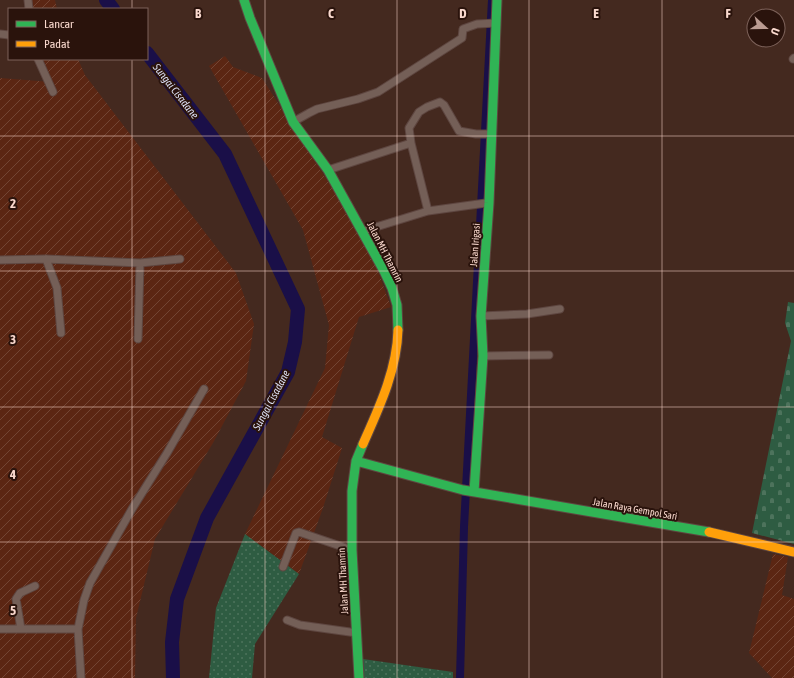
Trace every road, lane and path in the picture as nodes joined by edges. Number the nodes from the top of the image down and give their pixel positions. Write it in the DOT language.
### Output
graph roads {
  1 [pos="244,0"];
  2 [pos="497,0"];
  3 [pos="491,23"];
  4 [pos="38,60"];
  5 [pos="53,92"];
  6 [pos="293,122"];
  7 [pos="487,134"];
  8 [pos="411,143"];
  9 [pos="328,170"];
  10 [pos="485,204"];
  11 [pos="428,211"];
  12 [pos="363,231"];
  13 [pos="46,259"];
  14 [pos="180,259"];
  15 [pos="0,260"];
  16 [pos="140,263"];
  17 [pos="560,309"];
  18 [pos="481,316"];
  19 [pos="61,333"];
  20 [pos="138,339"];
  21 [pos="549,355"];
  22 [pos="483,356"];
  23 [pos="204,389"];
  24 [pos="356,461"];
  25 [pos="469,491"];
  26 [pos="352,550"];
  27 [pos="794,552"];
  28 [pos="283,567"];
  29 [pos="34,586"];
  30 [pos="287,620"];
  31 [pos="0,628"];
  32 [pos="21,629"];
  33 [pos="78,629"];
  34 [pos="357,633"];
  35 [pos="81,678"];
  36 [pos="359,678"];
  1 -- 6 [label="street, Jalan MH Thamrin"];
  2 -- 3 [label="street, Jalan Irigasi"];
  3 -- 6 [label="street"];
  3 -- 7 [label="street, Jalan Irigasi"];
  4 -- 5 [label="street"];
  6 -- 9 [label="street, Jalan MH Thamrin"];
  7 -- 8 [label="street"];
  7 -- 10 [label="street, Jalan Irigasi"];
  8 -- 9 [label="street"];
  8 -- 11 [label="street"];
  9 -- 12 [label="street, Jalan MH Thamrin"];
  10 -- 11 [label="street"];
  10 -- 18 [label="street, Jalan Irigasi"];
  11 -- 12 [label="street"];
  12 -- 24 [label="street, Jalan MH Thamrin"];
  13 -- 15 [label="street"];
  13 -- 16 [label="street"];
  13 -- 19 [label="street"];
  14 -- 16 [label="street"];
  16 -- 20 [label="street"];
  17 -- 18 [label="street"];
  18 -- 22 [label="street, Jalan Irigasi"];
  21 -- 22 [label="street"];
  22 -- 25 [label="street, Jalan Irigasi"];
  23 -- 33 [label="street"];
  24 -- 25 [label="street, Jalan Raya Gempol Sari"];
  24 -- 26 [label="street, Jalan MH Thamrin"];
  25 -- 27 [label="street, Jalan Raya Gempol Sari"];
  26 -- 28 [label="street"];
  26 -- 34 [label="street, Jalan MH Thamrin"];
  29 -- 32 [label="street"];
  30 -- 34 [label="street"];
  31 -- 32 [label="street"];
  32 -- 33 [label="street"];
  33 -- 35 [label="street"];
  34 -- 36 [label="street, Jalan MH Thamrin"];
}
